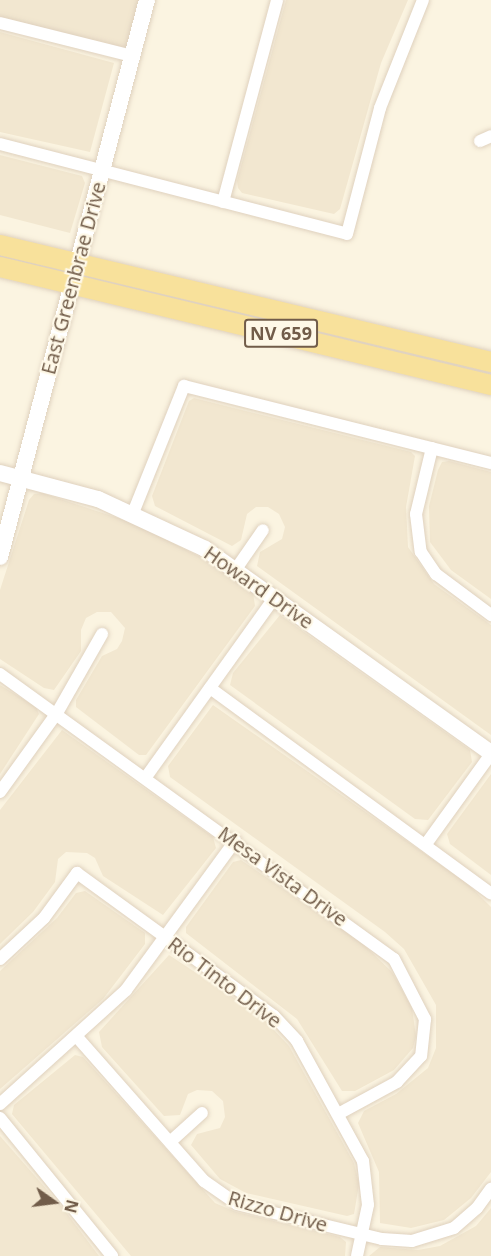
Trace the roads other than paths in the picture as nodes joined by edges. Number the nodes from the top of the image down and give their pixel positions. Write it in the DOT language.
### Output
graph roads {
  1 [pos="147,0"];
  2 [pos="277,0"];
  3 [pos="423,0"];
  4 [pos="0,23"];
  5 [pos="132,56"];
  6 [pos="0,144"];
  7 [pos="101,171"];
  8 [pos="223,202"];
  9 [pos="0,244"];
  10 [pos="77,262"];
  11 [pos="0,267"];
  12 [pos="71,282"];
  13 [pos="491,362"];
  14 [pos="491,385"];
  15 [pos="432,448"];
  16 [pos="491,463"];
  17 [pos="0,473"];
  18 [pos="22,478"];
  19 [pos="133,513"];
  20 [pos="263,530"];
  21 [pos="0,557"];
  22 [pos="236,569"];
  23 [pos="276,597"];
  24 [pos="491,615"];
  25 [pos="102,634"];
  26 [pos="0,674"];
  27 [pos="210,688"];
  28 [pos="57,713"];
  29 [pos="491,753"];
  30 [pos="146,777"];
  31 [pos="0,792"];
  32 [pos="235,841"];
  33 [pos="426,844"];
  34 [pos="491,894"];
  35 [pos="165,937"];
  36 [pos="0,959"];
  37 [pos="77,1037"];
  38 [pos="0,1104"];
  39 [pos="202,1113"];
  40 [pos="338,1114"];
  41 [pos="0,1118"];
  42 [pos="170,1142"];
  43 [pos="491,1189"];
  44 [pos="362,1234"];
  45 [pos="112,1256"];
  46 [pos="357,1256"];
  1 -- 5 [label="street, East Greenbrae Drive"];
  2 -- 8 [label="street"];
  3 -- 8 [label="street"];
  4 -- 5 [label="street"];
  5 -- 7 [label="street, East Greenbrae Drive"];
  6 -- 7 [label="street"];
  7 -- 8 [label="street"];
  7 -- 10 [label="street, East Greenbrae Drive"];
  9 -- 10 [label="main road, NV 659"];
  10 -- 12 [label="street, East Greenbrae Drive"];
  10 -- 13 [label="main road, NV 659"];
  11 -- 12 [label="main road, NV 659"];
  12 -- 14 [label="main road, NV 659"];
  12 -- 18 [label="street, East Greenbrae Drive"];
  15 -- 16 [label="street"];
  15 -- 19 [label="street"];
  15 -- 24 [label="street"];
  17 -- 18 [label="street, Howard Drive"];
  18 -- 19 [label="street, Howard Drive"];
  18 -- 21 [label="street, East Greenbrae Drive"];
  19 -- 22 [label="street, Howard Drive"];
  20 -- 22 [label="street"];
  22 -- 23 [label="street, Howard Drive"];
  23 -- 27 [label="street"];
  23 -- 29 [label="street, Howard Drive"];
  25 -- 28 [label="street"];
  26 -- 28 [label="street, Mesa Vista Drive"];
  27 -- 30 [label="street"];
  27 -- 33 [label="street"];
  28 -- 30 [label="street, Mesa Vista Drive"];
  28 -- 31 [label="street"];
  29 -- 33 [label="street"];
  30 -- 32 [label="street, Mesa Vista Drive"];
  32 -- 35 [label="street"];
  32 -- 40 [label="street, Mesa Vista Drive"];
  33 -- 34 [label="street"];
  35 -- 36 [label="street, Rio Tinto Drive"];
  35 -- 37 [label="street"];
  35 -- 40 [label="street, Rio Tinto Drive"];
  37 -- 38 [label="street"];
  37 -- 42 [label="street, Rizzo Drive"];
  39 -- 42 [label="street"];
  40 -- 44 [label="street, Rio Tinto Drive"];
  41 -- 45 [label="street"];
  42 -- 44 [label="street, Rizzo Drive"];
  43 -- 44 [label="street, Rizzo Drive"];
  44 -- 46 [label="street, Rio Tinto Drive"];
}
